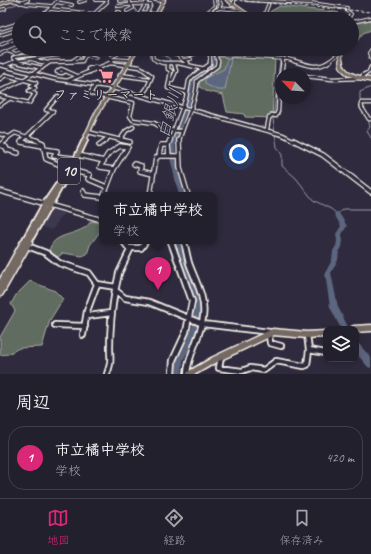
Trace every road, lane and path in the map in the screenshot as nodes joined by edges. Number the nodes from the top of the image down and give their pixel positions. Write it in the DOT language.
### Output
graph roads {
  1 [pos="12,0"];
  2 [pos="28,0"];
  3 [pos="86,0"];
  4 [pos="96,0"];
  5 [pos="148,0"];
  6 [pos="155,0"];
  7 [pos="163,0"];
  8 [pos="214,0"];
  9 [pos="219,0"];
  10 [pos="227,0"];
  11 [pos="234,0"];
  12 [pos="246,0"];
  13 [pos="57,1"];
  14 [pos="74,1"];
  15 [pos="118,1"];
  16 [pos="270,1"];
  17 [pos="79,2"];
  18 [pos="19,3"];
  19 [pos="0,4"];
  20 [pos="131,5"];
  21 [pos="145,5"];
  22 [pos="232,5"];
  23 [pos="118,6"];
  24 [pos="122,6"];
  25 [pos="236,7"];
  26 [pos="51,8"];
  27 [pos="219,8"];
  28 [pos="5,9"];
  29 [pos="0,10"];
  30 [pos="232,10"];
  31 [pos="240,10"];
  32 [pos="127,11"];
  33 [pos="45,12"];
  34 [pos="79,12"];
  35 [pos="95,12"];
  36 [pos="141,12"];
  37 [pos="148,12"];
  38 [pos="156,12"];
  39 [pos="157,12"];
  40 [pos="206,12"];
  41 [pos="212,12"];
  42 [pos="243,12"];
  43 [pos="266,12"];
  44 [pos="349,12"];
  45 [pos="371,18"];
  46 [pos="359,21"];
  47 [pos="12,25"];
  48 [pos="0,28"];
  49 [pos="12,31"];
  50 [pos="0,35"];
  51 [pos="12,40"];
  52 [pos="0,45"];
  53 [pos="12,49"];
  54 [pos="371,50"];
  55 [pos="7,51"];
  56 [pos="0,54"];
  57 [pos="12,54"];
  58 [pos="24,56"];
  59 [pos="44,56"];
  60 [pos="78,56"];
  61 [pos="86,56"];
  62 [pos="89,56"];
  63 [pos="132,56"];
  64 [pos="133,56"];
  65 [pos="153,56"];
  66 [pos="177,56"];
  67 [pos="210,56"];
  68 [pos="216,56"];
  69 [pos="234,56"];
  70 [pos="336,56"];
  71 [pos="341,56"];
  72 [pos="71,57"];
  73 [pos="253,57"];
  74 [pos="28,58"];
  75 [pos="75,58"];
  76 [pos="96,58"];
  77 [pos="112,58"];
  78 [pos="108,59"];
  79 [pos="191,59"];
  80 [pos="285,59"];
  81 [pos="371,59"];
  82 [pos="72,60"];
  83 [pos="129,60"];
  84 [pos="183,60"];
  85 [pos="15,61"];
  86 [pos="48,63"];
  87 [pos="110,63"];
  88 [pos="172,64"];
  89 [pos="184,65"];
  90 [pos="2,66"];
  91 [pos="126,66"];
  92 [pos="371,67"];
  93 [pos="42,68"];
  94 [pos="282,68"];
  95 [pos="205,69"];
  96 [pos="85,70"];
  97 [pos="211,70"];
  98 [pos="66,71"];
  99 [pos="89,71"];
  100 [pos="33,74"];
  101 [pos="77,76"];
  102 [pos="120,76"];
  103 [pos="311,77"];
  104 [pos="362,78"];
  105 [pos="0,79"];
  106 [pos="150,79"];
  107 [pos="24,80"];
  108 [pos="172,80"];
  109 [pos="371,80"];
  110 [pos="67,81"];
  111 [pos="96,84"];
  112 [pos="111,87"];
  113 [pos="0,90"];
  114 [pos="186,92"];
  115 [pos="0,96"];
  116 [pos="58,96"];
  117 [pos="105,96"];
  118 [pos="141,96"];
  119 [pos="9,98"];
  120 [pos="371,102"];
  121 [pos="278,104"];
  122 [pos="0,105"];
  123 [pos="183,107"];
  124 [pos="189,108"];
  125 [pos="371,119"];
  126 [pos="133,127"];
  127 [pos="267,130"];
  128 [pos="173,131"];
  129 [pos="180,131"];
  130 [pos="88,132"];
  131 [pos="0,134"];
  132 [pos="9,137"];
  133 [pos="27,137"];
  134 [pos="108,138"];
  135 [pos="120,140"];
  136 [pos="130,142"];
  137 [pos="0,145"];
  138 [pos="99,145"];
  139 [pos="168,145"];
  140 [pos="44,148"];
  141 [pos="18,153"];
  142 [pos="158,156"];
  143 [pos="170,156"];
  144 [pos="179,156"];
  145 [pos="76,157"];
  146 [pos="104,161"];
  147 [pos="134,164"];
  148 [pos="69,169"];
  149 [pos="114,169"];
  150 [pos="153,174"];
  151 [pos="107,187"];
  152 [pos="0,191"];
  153 [pos="83,191"];
  154 [pos="105,192"];
  155 [pos="150,192"];
  156 [pos="187,192"];
  157 [pos="371,192"];
  158 [pos="99,197"];
  159 [pos="47,205"];
  160 [pos="99,219"];
  161 [pos="125,244"];
  162 [pos="143,244"];
  163 [pos="172,244"];
  164 [pos="185,244"];
  165 [pos="24,245"];
  166 [pos="130,248"];
  167 [pos="97,284"];
  168 [pos="0,285"];
  169 [pos="115,289"];
  170 [pos="0,293"];
  171 [pos="111,313"];
  172 [pos="88,316"];
  173 [pos="189,319"];
  174 [pos="203,324"];
  175 [pos="55,325"];
  176 [pos="85,326"];
  177 [pos="371,328"];
  178 [pos="359,329"];
  179 [pos="272,333"];
  180 [pos="83,334"];
  181 [pos="323,334"];
  182 [pos="307,335"];
  183 [pos="281,346"];
  184 [pos="309,350"];
  185 [pos="323,352"];
  186 [pos="221,357"];
  187 [pos="107,374"];
  188 [pos="172,374"];
  189 [pos="186,374"];
  190 [pos="190,374"];
  1 -- 18 [label="street"];
  1 -- 19 [label="main road"];
  2 -- 18 [label="street"];
  3 -- 17 [label="street"];
  4 -- 35 [label="street"];
  5 -- 21 [label="street"];
  6 -- 7 [label="street"];
  7 -- 38 [label="main road"];
  7 -- 39 [label="main road"];
  8 -- 40 [label="street"];
  9 -- 27 [label="street"];
  10 -- 22 [label="main road"];
  11 -- 22 [label="street"];
  12 -- 16 [label="street"];
  13 -- 14 [label="street"];
  13 -- 26 [label="street"];
  15 -- 20 [label="street"];
  15 -- 24 [label="street"];
  16 -- 43 [label="street"];
  16 -- 44 [label="street"];
  18 -- 26 [label="street"];
  20 -- 21 [label="street"];
  20 -- 24 [label="street"];
  20 -- 32 [label="street"];
  21 -- 36 [label="street"];
  21 -- 37 [label="street"];
  22 -- 25 [label="main road"];
  23 -- 24 [label="street"];
  25 -- 30 [label="street"];
  25 -- 31 [label="main road"];
  26 -- 33 [label="street"];
  26 -- 34 [label="street"];
  27 -- 30 [label="street"];
  27 -- 41 [label="street"];
  28 -- 29 [label="street"];
  30 -- 31 [label="street"];
  31 -- 42 [label="main road"];
  45 -- 46 [label="street"];
  47 -- 48 [label="street"];
  49 -- 50 [label="street"];
  51 -- 52 [label="street"];
  53 -- 55 [label="street"];
  54 -- 81 [label="street"];
  55 -- 56 [label="street"];
  55 -- 57 [label="street"];
  58 -- 85 [label="street"];
  59 -- 74 [label="street"];
  60 -- 75 [label="street"];
  61 -- 82 [label="street"];
  62 -- 76 [label="street"];
  63 -- 83 [label="main road, 10"];
  64 -- 91 [label="main road, 10"];
  65 -- 88 [label="street"];
  66 -- 84 [label="street"];
  67 -- 95 [label="street"];
  68 -- 97 [label="street"];
  69 -- 73 [label="street"];
  70 -- 80 [label="street"];
  71 -- 104 [label="main road"];
  72 -- 75 [label="street"];
  73 -- 80 [label="street"];
  74 -- 85 [label="street"];
  74 -- 86 [label="street"];
  75 -- 82 [label="street"];
  77 -- 78 [label="street"];
  77 -- 83 [label="street"];
  77 -- 87 [label="street"];
  79 -- 84 [label="street"];
  80 -- 94 [label="street"];
  82 -- 86 [label="street"];
  83 -- 91 [label="main road, 10"];
  84 -- 89 [label="street"];
  85 -- 90 [label="street"];
  85 -- 93 [label="street"];
  86 -- 93 [label="street"];
  87 -- 91 [label="street"];
  87 -- 99 [label="street"];
  88 -- 89 [label="street"];
  88 -- 108 [label="street"];
  88 -- 114 [label="street"];
  89 -- 95 [label="street"];
  90 -- 100 [label="street"];
  91 -- 102 [label="main road, 10"];
  91 -- 106 [label="street"];
  91 -- 112 [label="main road, 10"];
  92 -- 104 [label="street"];
  93 -- 100 [label="street"];
  95 -- 97 [label="street"];
  95 -- 114 [label="street"];
  96 -- 99 [label="street"];
  97 -- 124 [label="street"];
  98 -- 101 [label="street"];
  99 -- 101 [label="street"];
  100 -- 107 [label="street"];
  100 -- 110 [label="street"];
  101 -- 110 [label="street"];
  102 -- 106 [label="street"];
  102 -- 112 [label="main road, 10"];
  103 -- 104 [label="street"];
  104 -- 109 [label="main road"];
  105 -- 107 [label="street"];
  106 -- 118 [label="street"];
  107 -- 113 [label="street"];
  107 -- 119 [label="street"];
  110 -- 111 [label="street"];
  111 -- 112 [label="street"];
  111 -- 117 [label="street"];
  112 -- 117 [label="main road, 10"];
  112 -- 118 [label="street"];
  114 -- 123 [label="street"];
  115 -- 119 [label="street"];
  116 -- 133 [label="street"];
  117 -- 128 [label="street"];
  117 -- 130 [label="main road, 10"];
  117 -- 145 [label="main road, 10"];
  118 -- 123 [label="street"];
  119 -- 122 [label="street"];
  120 -- 125 [label="street"];
  121 -- 127 [label="street"];
  123 -- 124 [label="street"];
  123 -- 128 [label="street"];
  124 -- 127 [label="street"];
  124 -- 129 [label="street"];
  126 -- 135 [label="street"];
  127 -- 157 [label="street"];
  128 -- 129 [label="street"];
  128 -- 139 [label="street"];
  129 -- 144 [label="street"];
  130 -- 134 [label="street"];
  130 -- 145 [label="main road, 10"];
  131 -- 132 [label="street"];
  132 -- 133 [label="street"];
  132 -- 137 [label="street"];
  133 -- 140 [label="street"];
  133 -- 140 [label="street"];
  134 -- 135 [label="street"];
  134 -- 138 [label="street"];
  135 -- 136 [label="street"];
  137 -- 141 [label="street"];
  139 -- 142 [label="street"];
  139 -- 143 [label="street"];
  140 -- 145 [label="street"];
  140 -- 148 [label="street"];
  142 -- 143 [label="street"];
  142 -- 150 [label="street"];
  143 -- 144 [label="street"];
  144 -- 156 [label="street"];
  145 -- 146 [label="street"];
  145 -- 148 [label="main road, 10"];
  146 -- 149 [label="street"];
  146 -- 149 [label="street"];
  147 -- 150 [label="street"];
  148 -- 151 [label="street"];
  148 -- 159 [label="main road, 10"];
  149 -- 151 [label="street"];
  150 -- 155 [label="street"];
  151 -- 154 [label="street"];
  152 -- 159 [label="street"];
  153 -- 158 [label="street"];
  159 -- 160 [label="street"];
  159 -- 165 [label="main road, 10"];
  161 -- 166 [label="street"];
  162 -- 166 [label="street"];
  163 -- 173 [label="street"];
  164 -- 174 [label="street"];
  165 -- 167 [label="street"];
  165 -- 168 [label="main road, 10"];
  165 -- 170 [label="main road, 10"];
  166 -- 169 [label="street"];
  167 -- 169 [label="street"];
  167 -- 172 [label="street"];
  169 -- 171 [label="street"];
  169 -- 173 [label="street"];
  171 -- 172 [label="street"];
  171 -- 187 [label="street"];
  172 -- 176 [label="street"];
  173 -- 174 [label="street"];
  173 -- 188 [label="street"];
  174 -- 179 [label="street"];
  174 -- 189 [label="street"];
  175 -- 176 [label="street"];
  176 -- 180 [label="street"];
  177 -- 178 [label="main road"];
  179 -- 182 [label="main road"];
  179 -- 183 [label="street"];
  179 -- 186 [label="main road"];
  181 -- 182 [label="main road"];
  182 -- 184 [label="street"];
  184 -- 185 [label="street"];
  184 -- 186 [label="street"];
  186 -- 190 [label="main road"];
}
